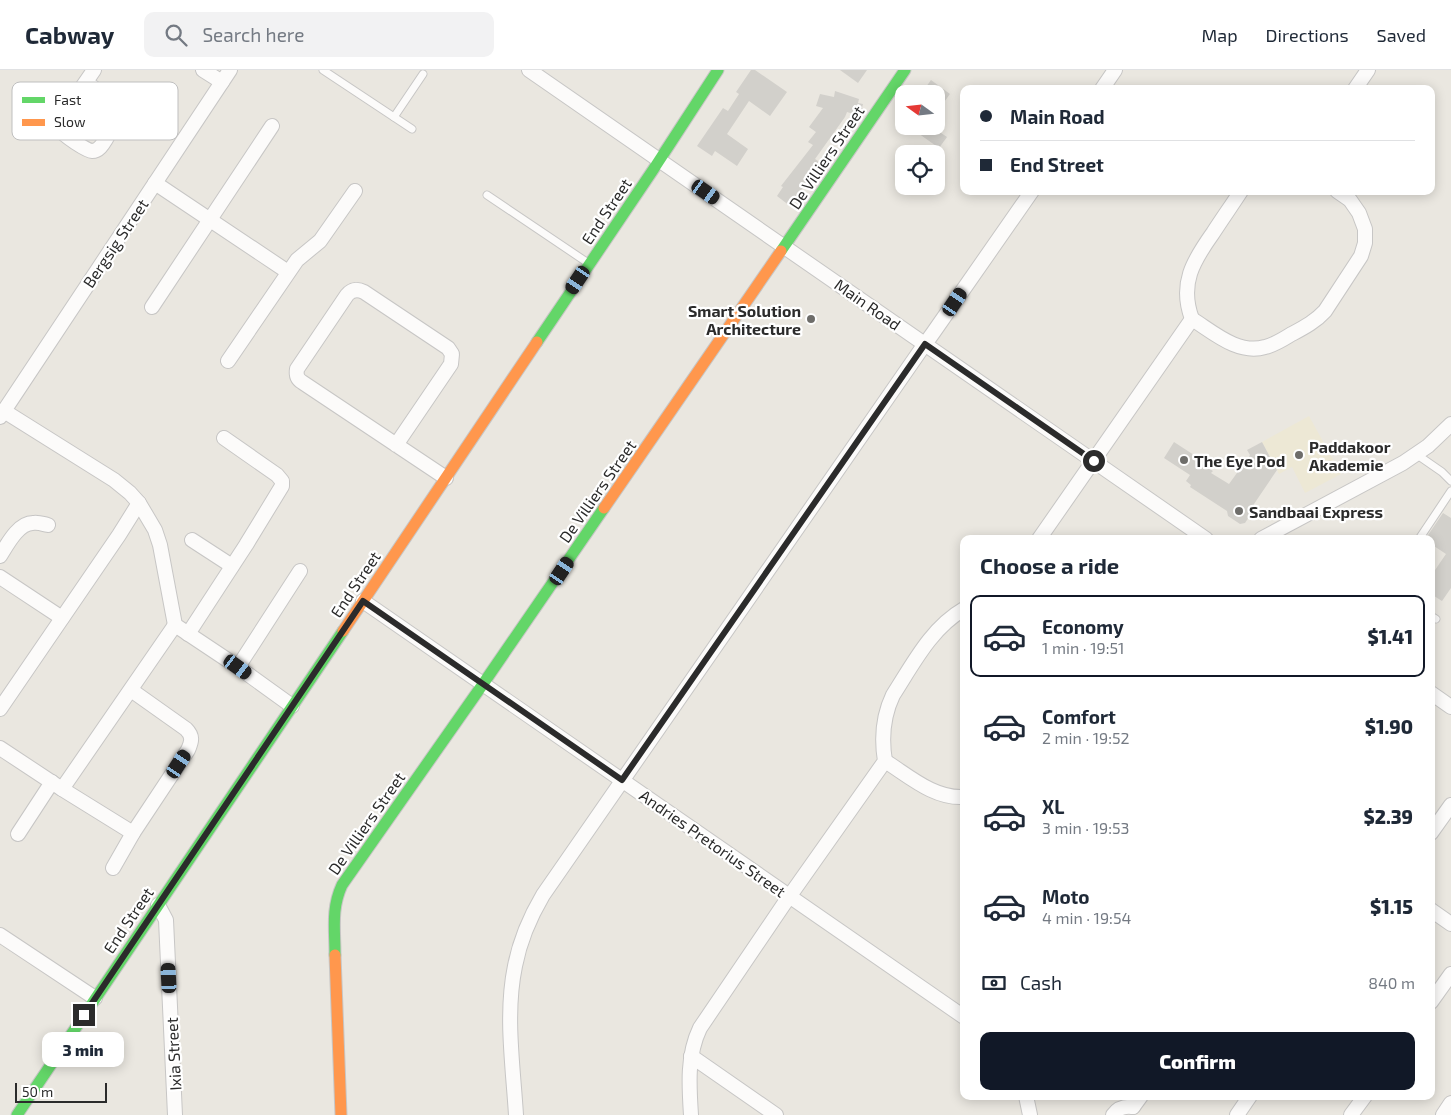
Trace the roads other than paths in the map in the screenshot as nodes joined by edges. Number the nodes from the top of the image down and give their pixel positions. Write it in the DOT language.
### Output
graph roads {
  1 [pos="94,70"];
  2 [pos="203,70"];
  3 [pos="230,70"];
  4 [pos="324,70"];
  5 [pos="529,70"];
  6 [pos="718,70"];
  7 [pos="905,70"];
  8 [pos="1115,70"];
  9 [pos="1368,70"];
  10 [pos="423,74"];
  11 [pos="86,82"];
  12 [pos="222,82"];
  13 [pos="1105,85"];
  14 [pos="1358,85"];
  15 [pos="394,117"];
  16 [pos="272,126"];
  17 [pos="412,129"];
  18 [pos="73,140"];
  19 [pos="105,140"];
  20 [pos="659,160"];
  21 [pos="155,183"];
  22 [pos="355,191"];
  23 [pos="486,195"];
  24 [pos="1029,195"];
  25 [pos="1239,195"];
  26 [pos="1343,195"];
  27 [pos="210,220"];
  28 [pos="784,246"];
  29 [pos="590,264"];
  30 [pos="288,272"];
  31 [pos="152,308"];
  32 [pos="1192,319"];
  33 [pos="925,344"];
  34 [pos="228,361"];
  35 [pos="2,414"];
  36 [pos="1451,424"];
  37 [pos="224,438"];
  38 [pos="396,445"];
  39 [pos="1416,454"];
  40 [pos="1094,461"];
  41 [pos="446,478"];
  42 [pos="1451,481"];
  43 [pos="1451,491"];
  44 [pos="138,504"];
  45 [pos="48,525"];
  46 [pos="1043,535"];
  47 [pos="1200,535"];
  48 [pos="1268,535"];
  49 [pos="1422,535"];
  50 [pos="192,540"];
  51 [pos="0,556"];
  52 [pos="232,566"];
  53 [pos="300,571"];
  54 [pos="0,577"];
  55 [pos="363,601"];
  56 [pos="960,611"];
  57 [pos="62,618"];
  58 [pos="175,625"];
  59 [pos="188,634"];
  60 [pos="238,667"];
  61 [pos="484,684"];
  62 [pos="131,690"];
  63 [pos="1435,696"];
  64 [pos="292,706"];
  65 [pos="1451,707"];
  66 [pos="0,709"];
  67 [pos="0,748"];
  68 [pos="885,761"];
  69 [pos="622,780"];
  70 [pos="57,786"];
  71 [pos="960,796"];
  72 [pos="1451,805"];
  73 [pos="1435,827"];
  74 [pos="133,833"];
  75 [pos="18,834"];
  76 [pos="113,868"];
  77 [pos="790,897"];
  78 [pos="158,905"];
  79 [pos="1435,913"];
  80 [pos="1451,924"];
  81 [pos="0,935"];
  82 [pos="1451,974"];
  83 [pos="1435,996"];
  84 [pos="95,998"];
  85 [pos="960,1013"];
  86 [pos="691,1056"];
  87 [pos="1027,1100"];
  88 [pos="1247,1100"];
  89 [pos="1362,1100"];
  90 [pos="1451,1103"];
  91 [pos="1138,1106"];
  92 [pos="16,1115"];
  93 [pos="176,1115"];
  94 [pos="341,1115"];
  95 [pos="516,1115"];
  96 [pos="690,1115"];
  97 [pos="776,1115"];
  98 [pos="1030,1115"];
  99 [pos="1112,1115"];
  100 [pos="1237,1115"];
  101 [pos="1351,1115"];
  102 [pos="1443,1115"];
  1 -- 11 [label="street"];
  2 -- 12 [label="street"];
  3 -- 12 [label="street, Bergsig Street"];
  4 -- 15 [label="lane"];
  5 -- 20 [label="street, Main Road"];
  6 -- 20 [label="street, End Street"];
  7 -- 28 [label="street, De Villiers Street"];
  8 -- 13 [label="street"];
  9 -- 14 [label="street"];
  10 -- 15 [label="lane"];
  12 -- 21 [label="street, Bergsig Street"];
  15 -- 17 [label="lane"];
  16 -- 27 [label="street"];
  18 -- 19 [label="street"];
  20 -- 28 [label="street, Main Road"];
  20 -- 29 [label="street, End Street"];
  21 -- 27 [label="street"];
  21 -- 35 [label="street, Bergsig Street"];
  22 -- 30 [label="street"];
  23 -- 29 [label="lane"];
  24 -- 33 [label="street"];
  25 -- 32 [label="street"];
  26 -- 32 [label="street"];
  27 -- 30 [label="street"];
  27 -- 31 [label="street"];
  28 -- 33 [label="street, Main Road"];
  28 -- 61 [label="street, De Villiers Street"];
  29 -- 41 [label="street, End Street"];
  30 -- 34 [label="street"];
  32 -- 40 [label="street"];
  33 -- 40 [label="street, Main Road"];
  33 -- 69 [label="street"];
  35 -- 44 [label="street"];
  36 -- 39 [label="street"];
  37 -- 52 [label="street"];
  38 -- 38 [label="street"];
  38 -- 41 [label="street"];
  39 -- 42 [label="lane"];
  39 -- 48 [label="street"];
  40 -- 46 [label="street"];
  40 -- 47 [label="street, Main Road"];
  41 -- 55 [label="street, End Street"];
  43 -- 49 [label="lane"];
  44 -- 57 [label="street"];
  44 -- 58 [label="street"];
  45 -- 51 [label="street"];
  50 -- 52 [label="street"];
  52 -- 59 [label="street"];
  53 -- 60 [label="street"];
  54 -- 57 [label="street"];
  55 -- 61 [label="street, Andries Pretorius Street"];
  55 -- 64 [label="street, End Street"];
  56 -- 68 [label="street"];
  57 -- 66 [label="street"];
  58 -- 59 [label="street"];
  58 -- 62 [label="street"];
  59 -- 60 [label="street"];
  60 -- 64 [label="street"];
  61 -- 69 [label="street, Andries Pretorius Street"];
  61 -- 94 [label="street, De Villiers Street"];
  62 -- 70 [label="street"];
  62 -- 74 [label="street"];
  63 -- 65 [label="street"];
  64 -- 78 [label="street, End Street"];
  67 -- 70 [label="street"];
  68 -- 71 [label="street"];
  68 -- 77 [label="street"];
  69 -- 77 [label="street, Andries Pretorius Street"];
  69 -- 95 [label="street"];
  70 -- 74 [label="street"];
  70 -- 75 [label="street"];
  72 -- 73 [label="street"];
  74 -- 76 [label="street"];
  77 -- 85 [label="street, Andries Pretorius Street"];
  77 -- 86 [label="street"];
  78 -- 84 [label="street, End Street"];
  78 -- 93 [label="street, Ixia Street"];
  79 -- 80 [label="street"];
  81 -- 84 [label="street"];
  82 -- 83 [label="street"];
  84 -- 92 [label="street, End Street"];
  86 -- 96 [label="street"];
  86 -- 97 [label="street"];
  87 -- 98 [label="street"];
  88 -- 100 [label="street"];
  89 -- 101 [label="street"];
  90 -- 102 [label="street"];
  91 -- 99 [label="street"];
}
